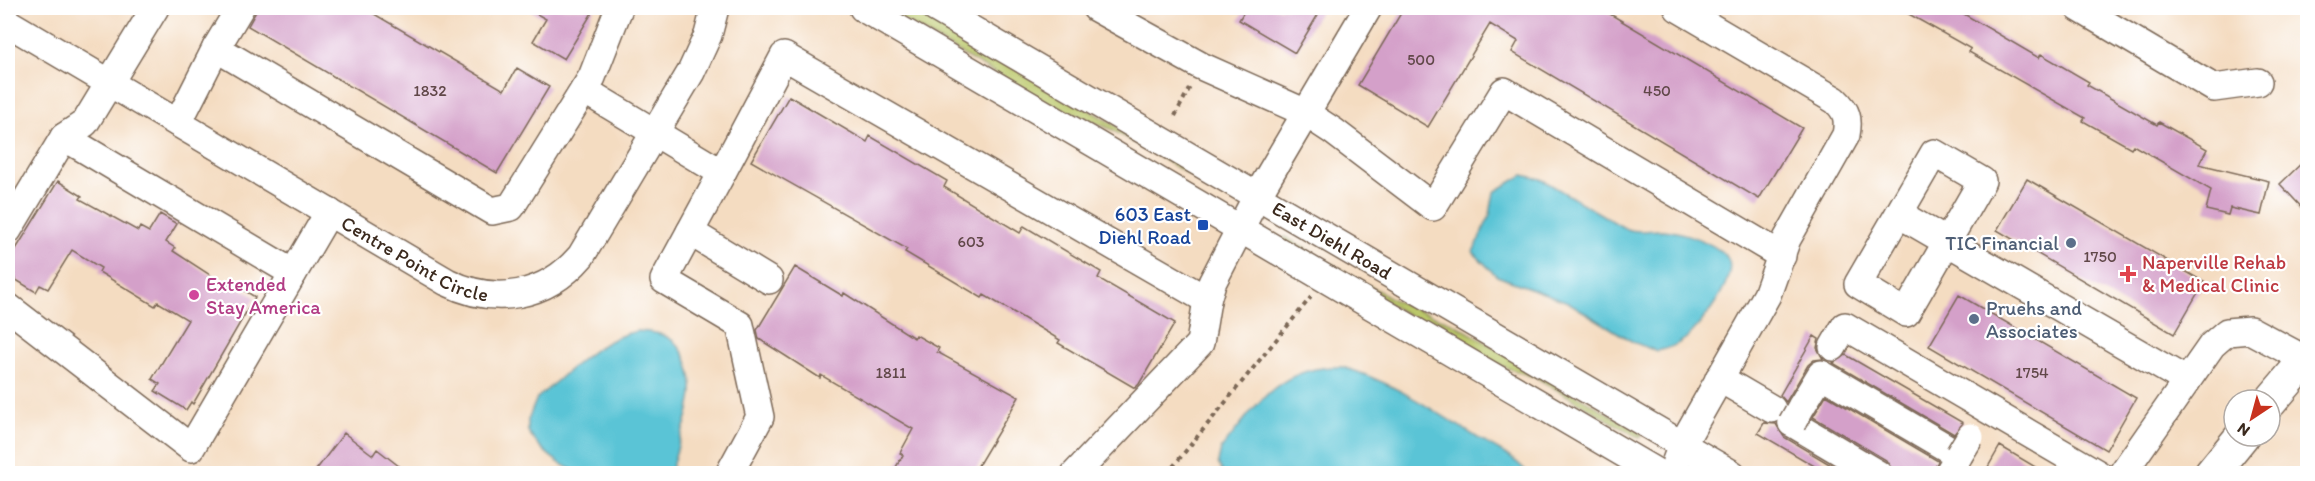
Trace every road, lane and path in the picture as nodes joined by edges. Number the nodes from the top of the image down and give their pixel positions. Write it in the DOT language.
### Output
graph roads {
  1 [pos="240,8"];
  2 [pos="619,8"];
  3 [pos="715,8"];
  4 [pos="863,8"];
  5 [pos="935,8"];
  6 [pos="1096,8"];
  7 [pos="1368,8"];
  8 [pos="1678,8"];
  9 [pos="2079,8"];
  10 [pos="149,10"];
  11 [pos="8,23"];
  12 [pos="216,48"];
  13 [pos="1193,81"];
  14 [pos="2258,82"];
  15 [pos="109,83"];
  16 [pos="584,90"];
  17 [pos="1304,112"];
  18 [pos="1174,116"];
  19 [pos="178,123"];
  20 [pos="655,134"];
  21 [pos="64,137"];
  22 [pos="722,173"];
  23 [pos="1257,196"];
  24 [pos="329,212"];
  25 [pos="1899,214"];
  26 [pos="8,230"];
  27 [pos="1241,230"];
  28 [pos="690,232"];
  29 [pos="1947,242"];
  30 [pos="1782,256"];
  31 [pos="293,273"];
  32 [pos="769,280"];
  33 [pos="1312,296"];
  34 [pos="1207,300"];
  35 [pos="8,307"];
  36 [pos="1833,347"];
  37 [pos="2307,359"];
  38 [pos="1719,378"];
  39 [pos="2187,381"];
  40 [pos="2282,388"];
  41 [pos="1986,409"];
  42 [pos="1788,413"];
  43 [pos="1682,445"];
  44 [pos="2232,448"];
  45 [pos="1959,455"];
  46 [pos="729,474"];
  47 [pos="1075,474"];
  48 [pos="1167,474"];
  49 [pos="1659,474"];
  50 [pos="1671,474"];
  51 [pos="1732,474"];
  52 [pos="1878,474"];
  53 [pos="2098,474"];
  54 [pos="2122,474"];
  55 [pos="2211,474"];
  1 -- 12 [label="street"];
  2 -- 16 [label="street"];
  3 -- 20 [label="street, Centre Point Circle"];
  4 -- 27 [label="street, East Diehl Road"];
  5 -- 23 [label="street, East Diehl Road"];
  6 -- 17 [label="street"];
  7 -- 17 [label="street"];
  8 -- 30 [label="street"];
  9 -- 14 [label="street"];
  10 -- 15 [label="street"];
  11 -- 15 [label="street, Centre Point Circle"];
  12 -- 16 [label="street"];
  12 -- 19 [label="street"];
  13 -- 18 [label="path"];
  15 -- 19 [label="street, Centre Point Circle"];
  15 -- 21 [label="street"];
  16 -- 20 [label="street"];
  17 -- 23 [label="street"];
  17 -- 30 [label="street"];
  19 -- 24 [label="street, Centre Point Circle"];
  20 -- 22 [label="street"];
  20 -- 24 [label="street, Centre Point Circle"];
  21 -- 26 [label="street"];
  21 -- 31 [label="street"];
  22 -- 28 [label="street"];
  22 -- 34 [label="street"];
  23 -- 27 [label="street"];
  23 -- 43 [label="street, East Diehl Road"];
  24 -- 31 [label="street"];
  25 -- 29 [label="street"];
  25 -- 29 [label="street"];
  25 -- 29 [label="street"];
  27 -- 34 [label="street"];
  27 -- 49 [label="street, East Diehl Road"];
  28 -- 32 [label="street"];
  28 -- 46 [label="street"];
  29 -- 39 [label="street"];
  30 -- 38 [label="street"];
  31 -- 35 [label="street"];
  33 -- 48 [label="path"];
  34 -- 47 [label="street"];
  36 -- 41 [label="street"];
  37 -- 39 [label="street"];
  37 -- 40 [label="main road"];
  38 -- 42 [label="street"];
  38 -- 43 [label="street"];
  39 -- 54 [label="street"];
  41 -- 45 [label="street"];
  41 -- 53 [label="street"];
  42 -- 45 [label="street"];
  42 -- 52 [label="street"];
  43 -- 50 [label="street"];
  43 -- 51 [label="street, East Diehl Road"];
  44 -- 55 [label="main road"];
}
